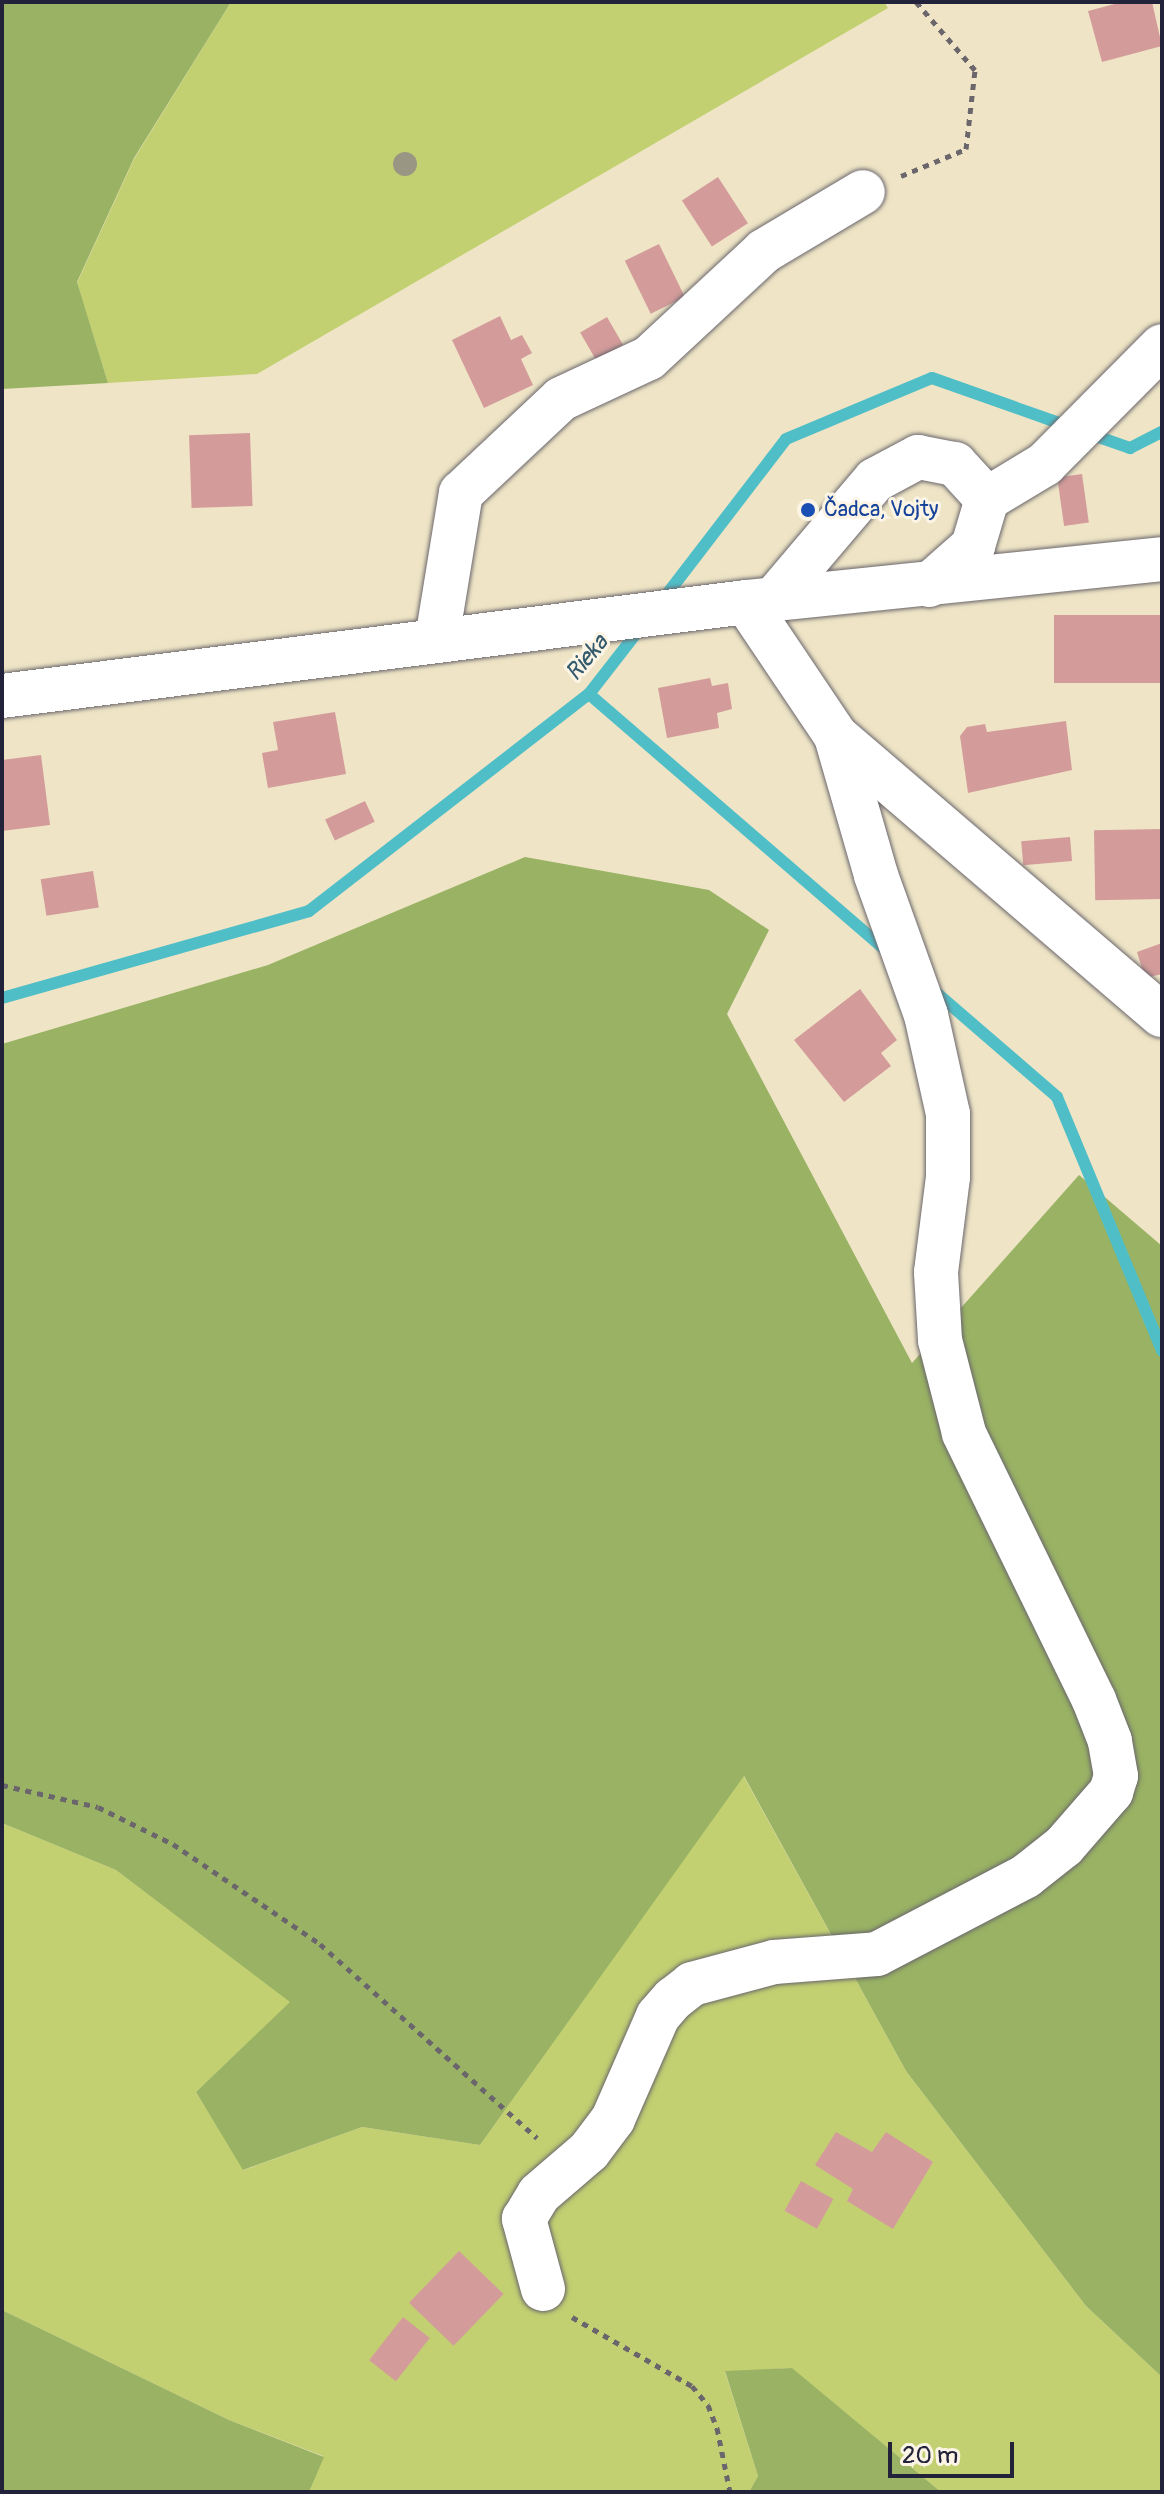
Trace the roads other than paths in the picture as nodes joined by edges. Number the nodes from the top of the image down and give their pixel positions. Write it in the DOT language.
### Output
graph roads {
  1 [pos="863,192"];
  2 [pos="1162,346"];
  3 [pos="987,499"];
  4 [pos="1162,559"];
  5 [pos="929,585"];
  6 [pos="760,601"];
  7 [pos="437,639"];
  8 [pos="2,696"];
  9 [pos="836,736"];
  10 [pos="1162,1015"];
  11 [pos="543,2289"];
  1 -- 7 [label="street"];
  2 -- 3 [label="street"];
  3 -- 5 [label="street"];
  3 -- 6 [label="street"];
  4 -- 5 [label="street"];
  5 -- 6 [label="street"];
  6 -- 7 [label="street"];
  6 -- 9 [label="street"];
  7 -- 8 [label="street"];
  9 -- 10 [label="street"];
  9 -- 11 [label="street"];
}
